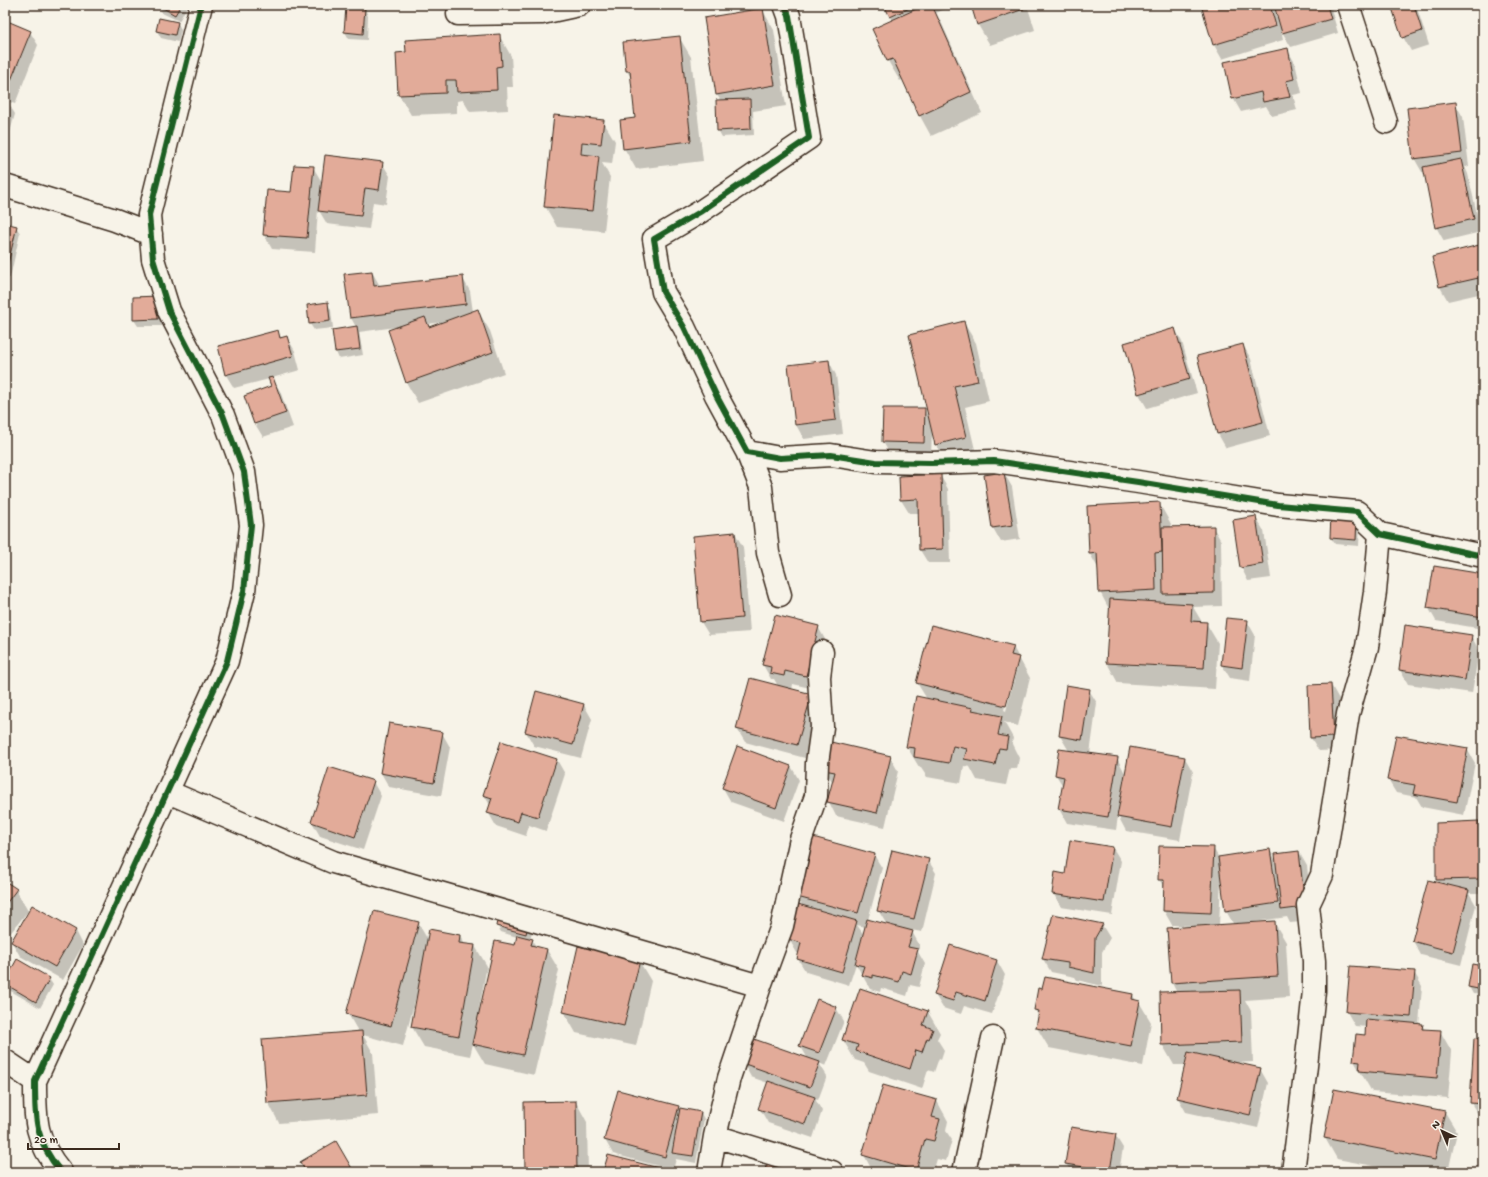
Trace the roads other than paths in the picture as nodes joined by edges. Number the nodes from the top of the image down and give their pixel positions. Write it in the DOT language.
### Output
graph roads {
  1 [pos="201,5"];
  2 [pos="579,5"];
  3 [pos="785,5"];
  4 [pos="1348,5"];
  5 [pos="458,14"];
  6 [pos="1386,122"];
  7 [pos="5,186"];
  8 [pos="151,234"];
  9 [pos="747,452"];
  10 [pos="1380,534"];
  11 [pos="1483,556"];
  12 [pos="780,595"];
  13 [pos="822,652"];
  14 [pos="168,792"];
  15 [pos="760,986"];
  16 [pos="993,1038"];
  17 [pos="5,1061"];
  18 [pos="35,1081"];
  19 [pos="715,1136"];
  20 [pos="61,1172"];
  21 [pos="709,1172"];
  22 [pos="832,1172"];
  23 [pos="964,1172"];
  24 [pos="1293,1172"];
  1 -- 8 [label="street"];
  2 -- 5 [label="street"];
  3 -- 9 [label="street"];
  4 -- 6 [label="street"];
  7 -- 8 [label="street"];
  8 -- 14 [label="street"];
  9 -- 10 [label="street"];
  9 -- 12 [label="street"];
  10 -- 11 [label="street"];
  10 -- 24 [label="street"];
  13 -- 15 [label="street"];
  14 -- 15 [label="street"];
  14 -- 18 [label="street"];
  15 -- 19 [label="street"];
  16 -- 23 [label="street"];
  17 -- 18 [label="street"];
  18 -- 20 [label="street"];
  19 -- 21 [label="street"];
  19 -- 22 [label="street"];
}
